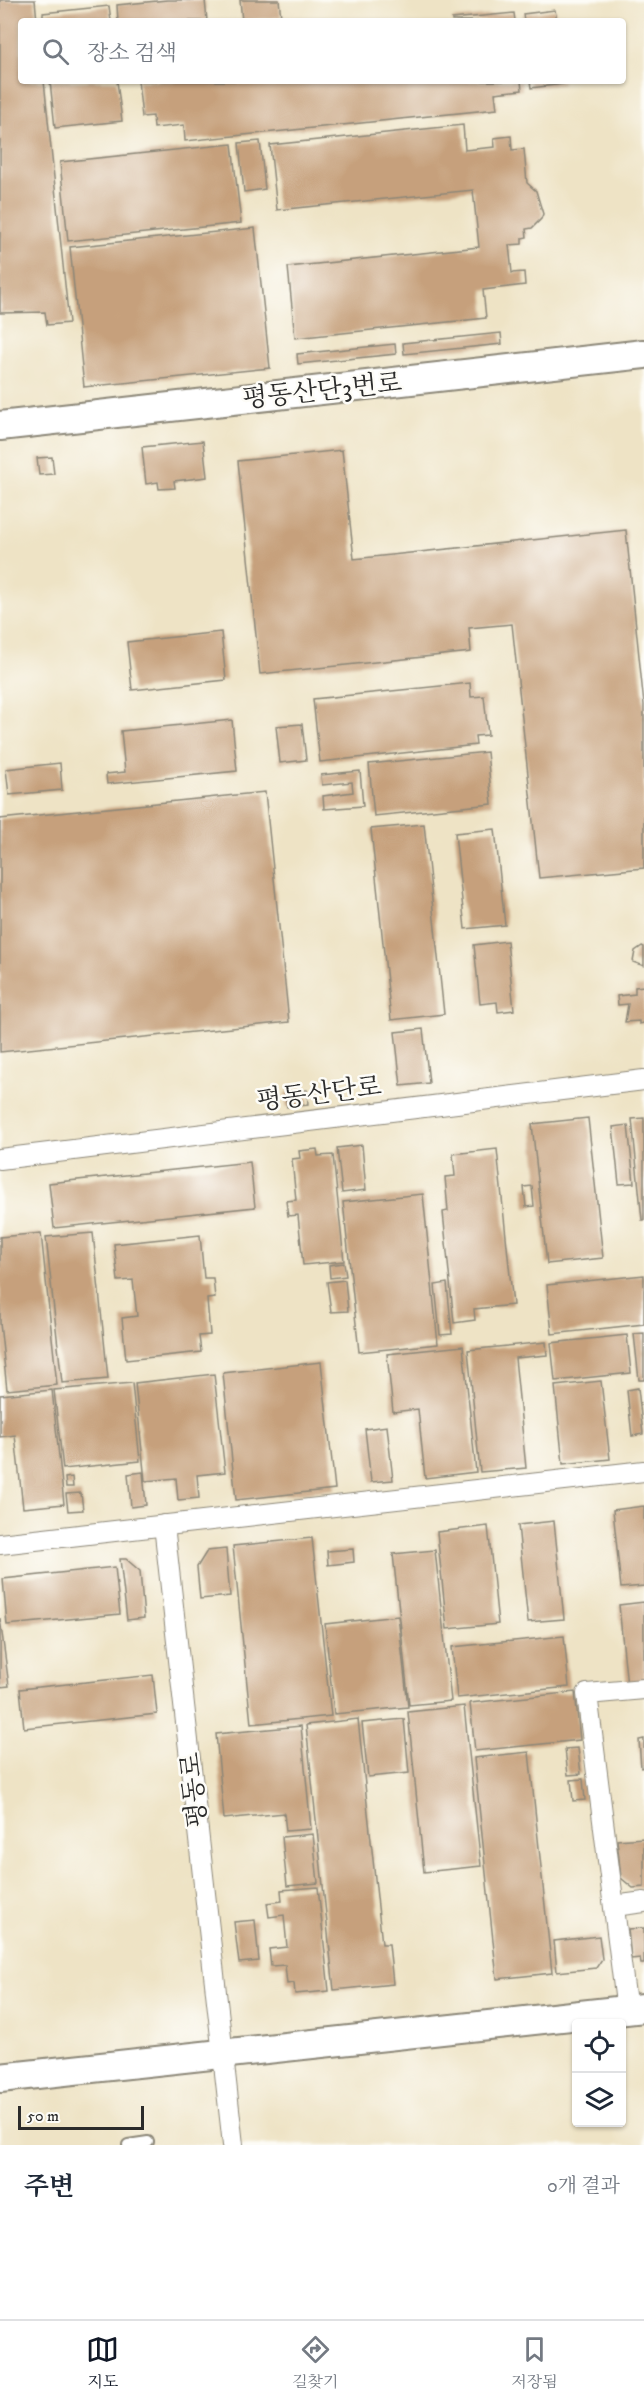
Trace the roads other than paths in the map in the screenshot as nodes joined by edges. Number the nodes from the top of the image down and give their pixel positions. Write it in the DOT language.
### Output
graph roads {
  1 [pos="644,354"];
  2 [pos="0,426"];
  3 [pos="644,1080"];
  4 [pos="0,1159"];
  5 [pos="644,1471"];
  6 [pos="164,1525"];
  7 [pos="0,1544"];
  8 [pos="644,1689"];
  9 [pos="644,1902"];
  10 [pos="614,1906"];
  11 [pos="635,2010"];
  12 [pos="223,2055"];
  13 [pos="0,2078"];
  14 [pos="148,2142"];
  15 [pos="128,2145"];
  16 [pos="233,2145"];
  1 -- 2 [label="street, 평동산단3번로"];
  3 -- 4 [label="street, 평동산단로"];
  5 -- 6 [label="street"];
  6 -- 7 [label="street"];
  6 -- 12 [label="street, 평동로"];
  8 -- 10 [label="street"];
  9 -- 10 [label="street"];
  10 -- 11 [label="street"];
  11 -- 12 [label="street"];
  12 -- 13 [label="street"];
  12 -- 16 [label="street, 평동로"];
  14 -- 15 [label="lane"];
}
